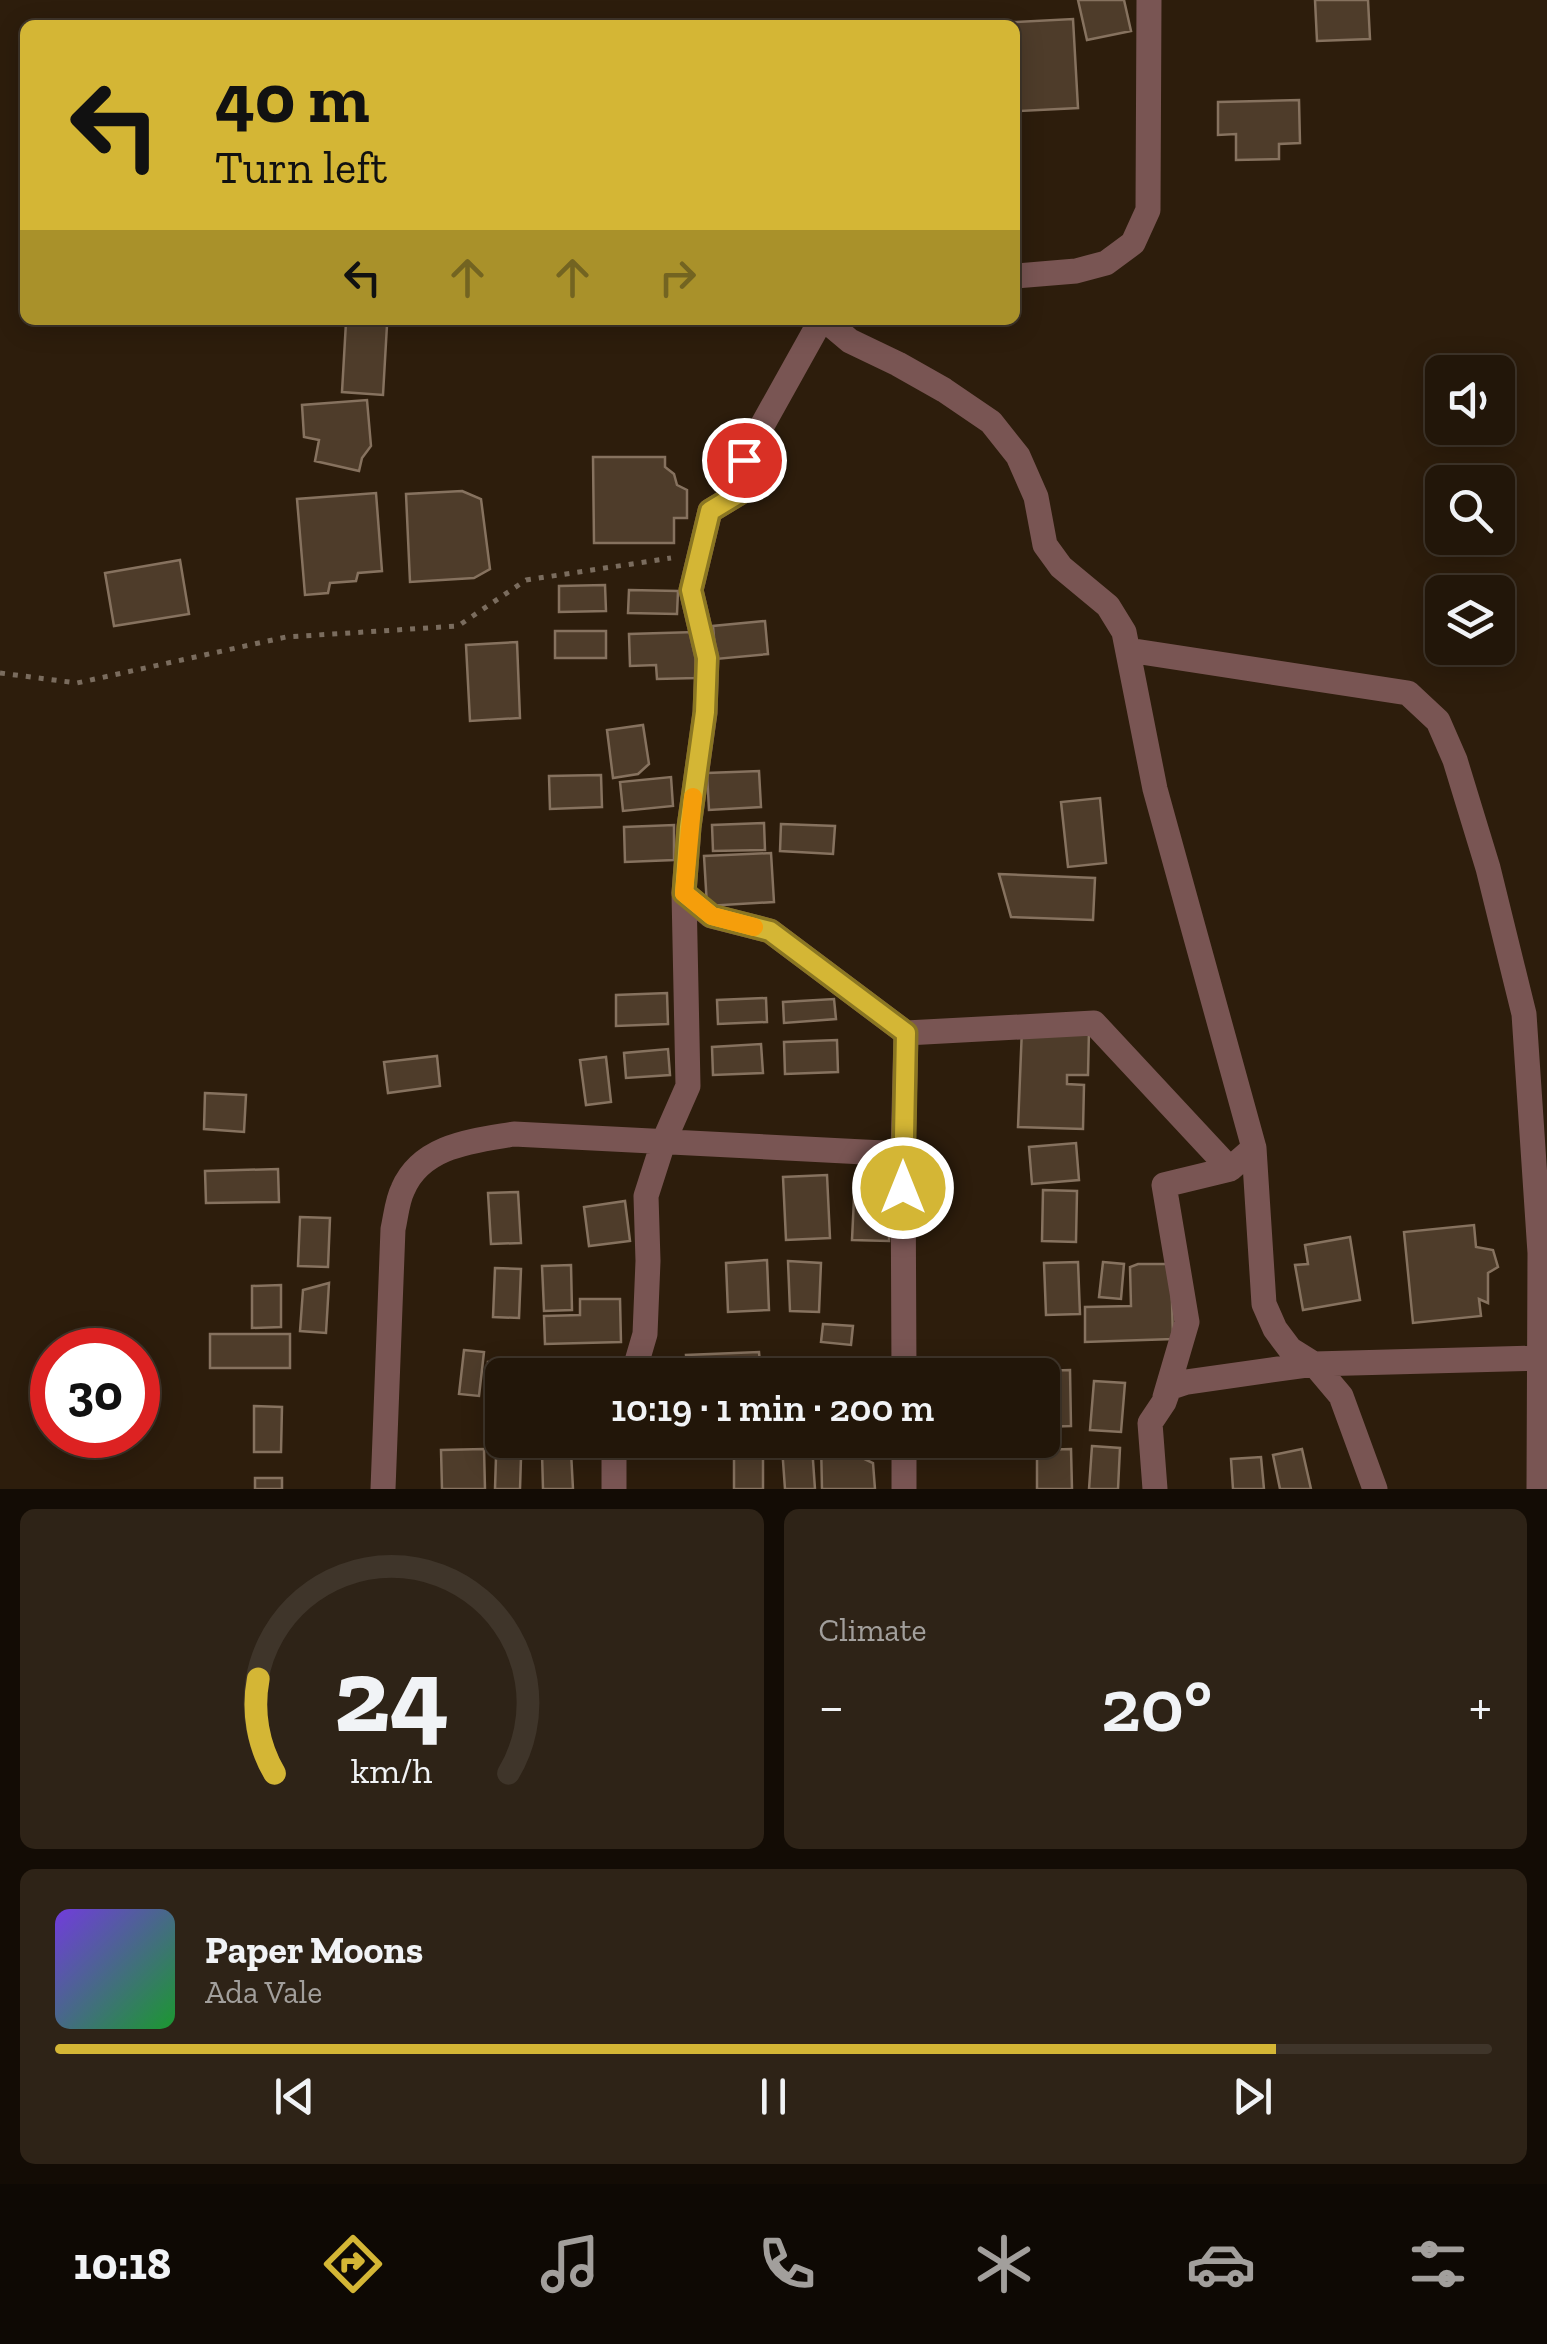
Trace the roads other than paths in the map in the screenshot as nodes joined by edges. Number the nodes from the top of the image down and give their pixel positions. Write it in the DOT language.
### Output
graph roads {
  1 [pos="1149,0"];
  2 [pos="1020,276"];
  3 [pos="820,325"];
  4 [pos="829,325"];
  5 [pos="1128,650"];
  6 [pos="684,893"];
  7 [pos="906,1033"];
  8 [pos="662,1143"];
  9 [pos="1254,1148"];
  10 [pos="903,1154"];
  11 [pos="1230,1168"];
  12 [pos="638,1358"];
  13 [pos="904,1358"];
  14 [pos="1540,1358"];
  15 [pos="1314,1364"];
  16 [pos="1164,1402"];
  17 [pos="614,1458"];
  18 [pos="904,1458"];
  19 [pos="382,1489"];
  20 [pos="614,1489"];
  21 [pos="904,1489"];
  22 [pos="1155,1489"];
  23 [pos="1376,1489"];
  24 [pos="1538,1489"];
  1 -- 2 [label="street"];
  3 -- 6 [label="street"];
  4 -- 5 [label="street"];
  5 -- 9 [label="street"];
  5 -- 14 [label="street"];
  6 -- 7 [label="street"];
  6 -- 8 [label="street"];
  7 -- 10 [label="street"];
  7 -- 11 [label="street"];
  8 -- 10 [label="street"];
  8 -- 12 [label="street"];
  8 -- 19 [label="street"];
  9 -- 11 [label="street"];
  9 -- 15 [label="street"];
  10 -- 13 [label="street"];
  11 -- 16 [label="street"];
  14 -- 15 [label="street"];
  14 -- 24 [label="street"];
  15 -- 16 [label="street"];
  15 -- 23 [label="street"];
  16 -- 22 [label="street"];
  17 -- 20 [label="street"];
  18 -- 21 [label="street"];
}
